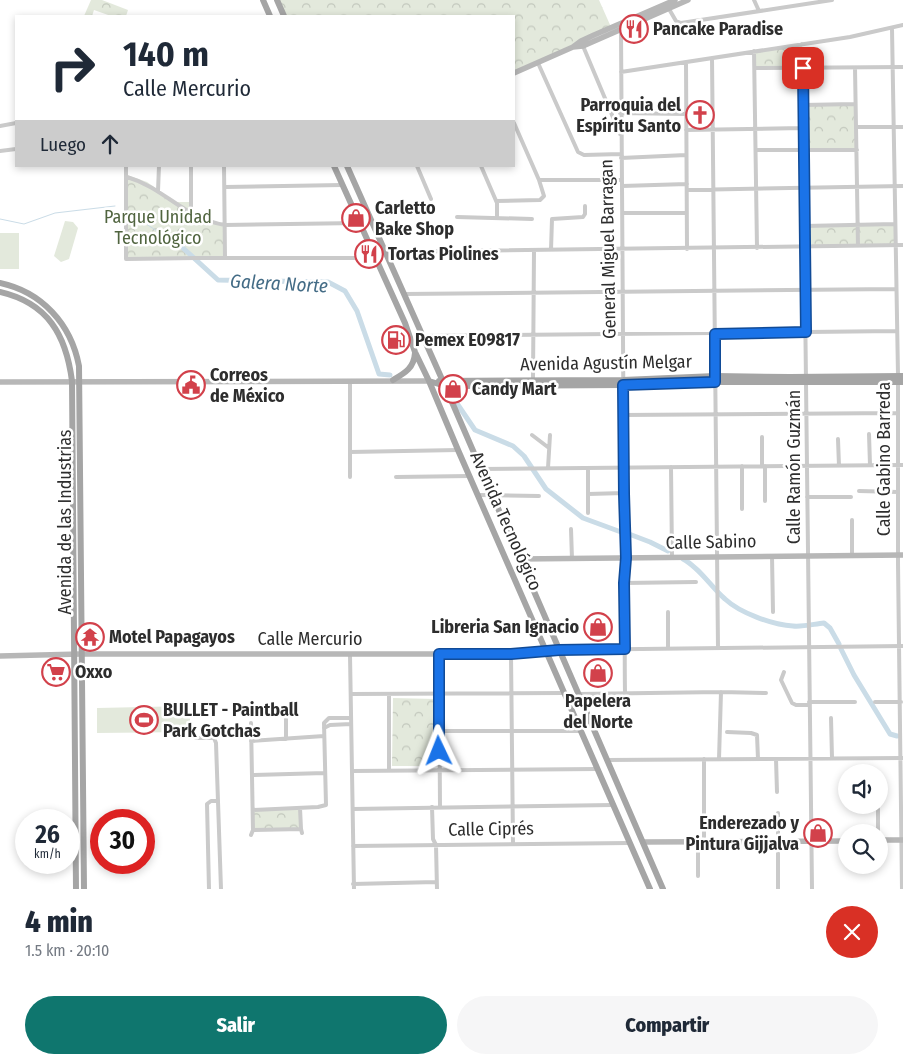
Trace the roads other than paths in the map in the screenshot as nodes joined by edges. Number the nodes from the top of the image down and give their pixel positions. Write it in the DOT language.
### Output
graph roads {
  1 [pos="263,0"];
  2 [pos="276,0"];
  3 [pos="675,0"];
  4 [pos="688,0"];
  5 [pos="754,0"];
  6 [pos="832,0"];
  7 [pos="669,9"];
  8 [pos="759,11"];
  9 [pos="270,15"];
  10 [pos="284,15"];
  11 [pos="903,25"];
  12 [pos="892,28"];
  13 [pos="621,30"];
  14 [pos="582,44"];
  15 [pos="802,44"];
  16 [pos="754,51"];
  17 [pos="712,58"];
  18 [pos="538,62"];
  19 [pos="686,62"];
  20 [pos="892,67"];
  21 [pos="903,67"];
  22 [pos="754,68"];
  23 [pos="803,68"];
  24 [pos="855,68"];
  25 [pos="620,72"];
  26 [pos="515,73"];
  27 [pos="803,104"];
  28 [pos="855,104"];
  29 [pos="620,113"];
  30 [pos="686,114"];
  31 [pos="15,123"];
  32 [pos="515,125"];
  33 [pos="0,126"];
  34 [pos="893,127"];
  35 [pos="903,127"];
  36 [pos="755,128"];
  37 [pos="803,128"];
  38 [pos="856,128"];
  39 [pos="713,129"];
  40 [pos="686,130"];
  41 [pos="620,136"];
  42 [pos="15,149"];
  43 [pos="756,150"];
  44 [pos="804,150"];
  45 [pos="857,150"];
  46 [pos="0,152"];
  47 [pos="686,155"];
  48 [pos="621,156"];
  49 [pos="126,167"];
  50 [pos="159,167"];
  51 [pos="192,167"];
  52 [pos="224,167"];
  53 [pos="334,167"];
  54 [pos="348,167"];
  55 [pos="417,167"];
  56 [pos="481,167"];
  57 [pos="127,177"];
  58 [pos="539,180"];
  59 [pos="622,180"];
  60 [pos="686,184"];
  61 [pos="342,185"];
  62 [pos="622,186"];
  63 [pos="857,186"];
  64 [pos="895,186"];
  65 [pos="903,186"];
  66 [pos="224,187"];
  67 [pos="756,188"];
  68 [pos="804,188"];
  69 [pos="714,189"];
  70 [pos="687,190"];
  71 [pos="158,191"];
  72 [pos="431,198"];
  73 [pos="496,201"];
  74 [pos="585,206"];
  75 [pos="622,213"];
  76 [pos="687,213"];
  77 [pos="191,214"];
  78 [pos="458,217"];
  79 [pos="497,218"];
  80 [pos="532,218"];
  81 [pos="359,223"];
  82 [pos="895,224"];
  83 [pos="225,225"];
  84 [pos="858,225"];
  85 [pos="805,226"];
  86 [pos="858,246"];
  87 [pos="896,246"];
  88 [pos="903,246"];
  89 [pos="757,248"];
  90 [pos="805,248"];
  91 [pos="622,249"];
  92 [pos="687,249"];
  93 [pos="714,249"];
  94 [pos="534,250"];
  95 [pos="551,250"];
  96 [pos="384,252"];
  97 [pos="225,258"];
  98 [pos="375,258"];
  99 [pos="0,283"];
  100 [pos="896,289"];
  101 [pos="806,290"];
  102 [pos="714,291"];
  103 [pos="0,292"];
  104 [pos="622,292"];
  105 [pos="534,293"];
  106 [pos="404,294"];
  107 [pos="897,331"];
  108 [pos="806,332"];
  109 [pos="533,334"];
  110 [pos="623,334"];
  111 [pos="715,334"];
  112 [pos="422,336"];
  113 [pos="415,352"];
  114 [pos="533,379"];
  115 [pos="715,379"];
  116 [pos="900,379"];
  117 [pos="393,380"];
  118 [pos="807,380"];
  119 [pos="72,381"];
  120 [pos="80,381"];
  121 [pos="350,381"];
  122 [pos="429,381"];
  123 [pos="0,382"];
  124 [pos="444,383"];
  125 [pos="623,383"];
  126 [pos="457,386"];
  127 [pos="450,398"];
  128 [pos="806,413"];
  129 [pos="898,413"];
  130 [pos="715,414"];
  131 [pos="623,415"];
  132 [pos="869,434"];
  133 [pos="532,435"];
  134 [pos="550,435"];
  135 [pos="762,437"];
  136 [pos="838,438"];
  137 [pos="549,448"];
  138 [pos="458,450"];
  139 [pos="350,452"];
  140 [pos="870,465"];
  141 [pos="901,465"];
  142 [pos="742,466"];
  143 [pos="764,466"];
  144 [pos="807,466"];
  145 [pos="839,466"];
  146 [pos="671,467"];
  147 [pos="716,467"];
  148 [pos="548,468"];
  149 [pos="588,468"];
  150 [pos="624,468"];
  151 [pos="480,469"];
  152 [pos="470,476"];
  153 [pos="350,477"];
  154 [pos="396,477"];
  155 [pos="859,491"];
  156 [pos="898,492"];
  157 [pos="588,494"];
  158 [pos="624,494"];
  159 [pos="479,495"];
  160 [pos="492,495"];
  161 [pos="539,496"];
  162 [pos="807,497"];
  163 [pos="851,497"];
  164 [pos="765,501"];
  165 [pos="77,504"];
  166 [pos="742,508"];
  167 [pos="588,512"];
  168 [pos="852,520"];
  169 [pos="571,529"];
  170 [pos="772,556"];
  171 [pos="808,556"];
  172 [pos="852,556"];
  173 [pos="901,556"];
  174 [pos="672,557"];
  175 [pos="717,557"];
  176 [pos="626,558"];
  177 [pos="520,559"];
  178 [pos="572,559"];
  179 [pos="696,582"];
  180 [pos="624,583"];
  181 [pos="668,612"];
  182 [pos="773,612"];
  183 [pos="901,646"];
  184 [pos="809,647"];
  185 [pos="718,648"];
  186 [pos="625,649"];
  187 [pos="668,649"];
  188 [pos="559,650"];
  189 [pos="547,652"];
  190 [pos="78,654"];
  191 [pos="439,654"];
  192 [pos="511,654"];
  193 [pos="350,655"];
  194 [pos="0,656"];
  195 [pos="784,672"];
  196 [pos="720,692"];
  197 [pos="513,693"];
  198 [pos="565,693"];
  199 [pos="625,693"];
  200 [pos="351,694"];
  201 [pos="389,694"];
  202 [pos="439,694"];
  203 [pos="578,694"];
  204 [pos="766,694"];
  205 [pos="854,702"];
  206 [pos="875,702"];
  207 [pos="902,702"];
  208 [pos="810,704"];
  209 [pos="286,715"];
  210 [pos="351,718"];
  211 [pos="831,718"];
  212 [pos="251,723"];
  213 [pos="351,724"];
  214 [pos="324,728"];
  215 [pos="439,731"];
  216 [pos="512,731"];
  217 [pos="581,731"];
  218 [pos="902,731"];
  219 [pos="727,732"];
  220 [pos="324,736"];
  221 [pos="196,738"];
  222 [pos="286,739"];
  223 [pos="251,741"];
  224 [pos="832,758"];
  225 [pos="902,758"];
  226 [pos="704,759"];
  227 [pos="719,759"];
  228 [pos="758,759"];
  229 [pos="776,759"];
  230 [pos="810,759"];
  231 [pos="607,760"];
  232 [pos="597,768"];
  233 [pos="512,769"];
  234 [pos="440,770"];
  235 [pos="352,771"];
  236 [pos="389,771"];
  237 [pos="325,773"];
  238 [pos="252,775"];
  239 [pos="777,792"];
  240 [pos="902,795"];
  241 [pos="218,801"];
  242 [pos="613,805"];
  243 [pos="512,806"];
  244 [pos="432,807"];
  245 [pos="440,807"];
  246 [pos="300,808"];
  247 [pos="75,809"];
  248 [pos="353,809"];
  249 [pos="253,810"];
  250 [pos="778,813"];
  251 [pos="83,829"];
  252 [pos="253,830"];
  253 [pos="252,834"];
  254 [pos="888,840"];
  255 [pos="903,840"];
  256 [pos="778,841"];
  257 [pos="811,841"];
  258 [pos="838,841"];
  259 [pos="643,842"];
  260 [pos="701,842"];
  261 [pos="629,843"];
  262 [pos="513,844"];
  263 [pos="436,845"];
  264 [pos="353,846"];
  265 [pos="209,849"];
  266 [pos="220,849"];
  267 [pos="76,874"];
  268 [pos="698,876"];
  269 [pos="436,882"];
  270 [pos="354,884"];
  271 [pos="76,889"];
  272 [pos="84,889"];
  273 [pos="209,889"];
  274 [pos="221,889"];
  275 [pos="354,889"];
  276 [pos="437,889"];
  277 [pos="650,889"];
  278 [pos="663,889"];
  279 [pos="778,889"];
  280 [pos="812,889"];
  281 [pos="902,889"];
  1 -- 9 [label="main road"];
  2 -- 10 [label="main road"];
  3 -- 14 [label="main road"];
  4 -- 7 [label="main road"];
  5 -- 8 [label="street"];
  6 -- 8 [label="street"];
  7 -- 8 [label="street"];
  7 -- 13 [label="main road"];
  11 -- 12 [label="street"];
  12 -- 15 [label="street"];
  12 -- 20 [label="street, Calle Gabino Barreda"];
  13 -- 14 [label="main road"];
  13 -- 25 [label="street, General Miguel Barragan"];
  14 -- 18 [label="main road"];
  14 -- 41 [label="street"];
  15 -- 16 [label="street"];
  15 -- 23 [label="street, Calle Ramón Guzmán"];
  16 -- 17 [label="street"];
  16 -- 22 [label="street"];
  17 -- 19 [label="street"];
  17 -- 39 [label="street"];
  18 -- 26 [label="main road"];
  18 -- 48 [label="street"];
  19 -- 25 [label="street"];
  19 -- 30 [label="street"];
  20 -- 21 [label="street"];
  20 -- 24 [label="street"];
  20 -- 34 [label="street, Calle Gabino Barreda"];
  22 -- 23 [label="street"];
  22 -- 36 [label="street"];
  23 -- 24 [label="street"];
  23 -- 27 [label="street, Calle Ramón Guzmán"];
  24 -- 28 [label="street"];
  25 -- 29 [label="street, General Miguel Barragan"];
  27 -- 28 [label="street"];
  27 -- 37 [label="street, Calle Ramón Guzmán"];
  28 -- 38 [label="street"];
  29 -- 30 [label="street"];
  29 -- 41 [label="street, General Miguel Barragan"];
  30 -- 40 [label="street"];
  31 -- 33 [label="street"];
  32 -- 58 [label="street"];
  34 -- 35 [label="street"];
  34 -- 38 [label="street"];
  34 -- 64 [label="street, Calle Gabino Barreda"];
  36 -- 37 [label="street"];
  36 -- 39 [label="street"];
  36 -- 43 [label="street"];
  37 -- 44 [label="street, Calle Ramón Guzmán"];
  38 -- 45 [label="street"];
  39 -- 40 [label="street"];
  39 -- 69 [label="street"];
  40 -- 47 [label="street"];
  41 -- 48 [label="street, General Miguel Barragan"];
  42 -- 46 [label="street"];
  43 -- 44 [label="street"];
  43 -- 67 [label="street"];
  44 -- 45 [label="street"];
  44 -- 68 [label="street, Calle Ramón Guzmán"];
  45 -- 63 [label="street"];
  47 -- 48 [label="street"];
  47 -- 60 [label="street"];
  48 -- 59 [label="street, General Miguel Barragan"];
  49 -- 57 [label="street"];
  50 -- 71 [label="street"];
  51 -- 77 [label="street"];
  52 -- 66 [label="street"];
  53 -- 61 [label="main road, Avenida Tecnológico"];
  54 -- 96 [label="main road, Avenida Tecnológico"];
  55 -- 72 [label="street"];
  56 -- 73 [label="street"];
  57 -- 71 [label="street"];
  57 -- 97 [label="street"];
  58 -- 59 [label="street"];
  58 -- 73 [label="street"];
  59 -- 62 [label="street, General Miguel Barragan"];
  60 -- 62 [label="street"];
  60 -- 70 [label="street"];
  61 -- 66 [label="street"];
  61 -- 81 [label="main road, Avenida Tecnológico"];
  62 -- 75 [label="street, General Miguel Barragan"];
  63 -- 64 [label="street"];
  63 -- 68 [label="street"];
  63 -- 84 [label="street"];
  64 -- 65 [label="street"];
  64 -- 82 [label="street, Calle Gabino Barreda"];
  66 -- 83 [label="street"];
  67 -- 68 [label="street"];
  67 -- 69 [label="street"];
  67 -- 89 [label="street"];
  68 -- 85 [label="street, Calle Ramón Guzmán"];
  69 -- 70 [label="street"];
  69 -- 93 [label="street"];
  70 -- 76 [label="street"];
  71 -- 77 [label="street"];
  73 -- 79 [label="street"];
  74 -- 95 [label="street"];
  75 -- 76 [label="street"];
  75 -- 91 [label="street, General Miguel Barragan"];
  76 -- 92 [label="street"];
  77 -- 83 [label="street"];
  78 -- 79 [label="street"];
  79 -- 80 [label="street"];
  81 -- 83 [label="street"];
  81 -- 98 [label="main road, Avenida Tecnológico"];
  82 -- 84 [label="street"];
  82 -- 87 [label="street, Calle Gabino Barreda"];
  83 -- 97 [label="street"];
  84 -- 85 [label="street"];
  84 -- 86 [label="street"];
  85 -- 90 [label="street, Calle Ramón Guzmán"];
  86 -- 87 [label="street"];
  86 -- 90 [label="street"];
  87 -- 88 [label="street"];
  87 -- 100 [label="street, Calle Gabino Barreda"];
  89 -- 90 [label="street"];
  89 -- 93 [label="street"];
  90 -- 101 [label="street, Calle Ramón Guzmán"];
  91 -- 92 [label="street"];
  91 -- 95 [label="street"];
  91 -- 104 [label="street, General Miguel Barragan"];
  92 -- 93 [label="street"];
  93 -- 102 [label="street"];
  94 -- 95 [label="street"];
  94 -- 96 [label="street"];
  94 -- 105 [label="street"];
  96 -- 106 [label="main road, Avenida Tecnológico"];
  97 -- 98 [label="street"];
  98 -- 113 [label="main road, Avenida Tecnológico"];
  99 -- 120 [label="main road, Avenida de las Industrias"];
  100 -- 101 [label="street"];
  100 -- 107 [label="street, Calle Gabino Barreda"];
  101 -- 102 [label="street"];
  101 -- 108 [label="street, Calle Ramón Guzmán"];
  102 -- 104 [label="street"];
  102 -- 111 [label="street"];
  103 -- 119 [label="main road, Avenida de las Industrias"];
  104 -- 105 [label="street"];
  104 -- 110 [label="street, General Miguel Barragan"];
  105 -- 106 [label="street"];
  105 -- 109 [label="street"];
  106 -- 112 [label="main road, Avenida Tecnológico"];
  107 -- 108 [label="street"];
  107 -- 116 [label="street, Calle Gabino Barreda"];
  108 -- 111 [label="street"];
  108 -- 118 [label="street, Calle Ramón Guzmán"];
  109 -- 110 [label="street"];
  109 -- 112 [label="street"];
  109 -- 114 [label="street"];
  110 -- 111 [label="street"];
  110 -- 125 [label="street, General Miguel Barragan"];
  111 -- 115 [label="street"];
  112 -- 124 [label="main road, Avenida Tecnológico"];
  113 -- 117 [label="main road"];
  113 -- 122 [label="main road, Avenida Tecnológico"];
  114 -- 124 [label="main road, Avenida Agustín Melgar"];
  114 -- 125 [label="main road, Avenida Agustín Melgar"];
  115 -- 118 [label="main road, Avenida Agustín Melgar"];
  115 -- 125 [label="main road, Avenida Agustín Melgar"];
  115 -- 130 [label="street"];
  116 -- 118 [label="main road, Avenida Agustín Melgar"];
  116 -- 129 [label="street, Calle Gabino Barreda"];
  117 -- 121 [label="main road, Avenida Agustín Melgar"];
  117 -- 122 [label="main road, Avenida Agustín Melgar"];
  118 -- 128 [label="street, Calle Ramón Guzmán"];
  119 -- 120 [label="main road, Avenida Agustín Melgar"];
  119 -- 123 [label="main road, Avenida Agustín Melgar"];
  119 -- 165 [label="main road, Avenida de las Industrias"];
  120 -- 121 [label="main road, Avenida Agustín Melgar"];
  120 -- 165 [label="main road, Avenida de las Industrias"];
  121 -- 139 [label="street"];
  122 -- 124 [label="main road, Avenida Agustín Melgar"];
  122 -- 138 [label="main road, Avenida Tecnológico"];
  124 -- 126 [label="main road, Avenida Agustín Melgar"];
  124 -- 127 [label="main road, Avenida Tecnológico"];
  125 -- 126 [label="main road, Avenida Agustín Melgar"];
  125 -- 131 [label="street, General Miguel Barragan"];
  126 -- 127 [label="main road"];
  127 -- 151 [label="main road, Avenida Tecnológico"];
  128 -- 129 [label="street"];
  128 -- 130 [label="street"];
  128 -- 144 [label="street, Calle Ramón Guzmán"];
  129 -- 141 [label="street, Calle Gabino Barreda"];
  130 -- 131 [label="street"];
  130 -- 147 [label="street"];
  131 -- 150 [label="street, General Miguel Barragan"];
  132 -- 140 [label="street"];
  133 -- 137 [label="street"];
  134 -- 137 [label="street"];
  135 -- 143 [label="street"];
  136 -- 145 [label="street"];
  137 -- 148 [label="street"];
  138 -- 139 [label="street"];
  138 -- 152 [label="main road, Avenida Tecnológico"];
  139 -- 153 [label="street"];
  140 -- 141 [label="street"];
  140 -- 145 [label="street"];
  141 -- 156 [label="street, Calle Gabino Barreda"];
  142 -- 143 [label="street"];
  142 -- 147 [label="street"];
  142 -- 166 [label="street"];
  143 -- 144 [label="street"];
  143 -- 164 [label="street"];
  144 -- 145 [label="street"];
  144 -- 162 [label="street, Calle Ramón Guzmán"];
  146 -- 147 [label="street"];
  146 -- 150 [label="street"];
  146 -- 174 [label="street"];
  147 -- 175 [label="street"];
  148 -- 149 [label="street"];
  148 -- 151 [label="street"];
  149 -- 150 [label="street"];
  149 -- 157 [label="street"];
  150 -- 158 [label="street, General Miguel Barragan"];
  151 -- 160 [label="main road, Avenida Tecnológico"];
  152 -- 154 [label="street"];
  152 -- 159 [label="main road, Avenida Tecnológico"];
  155 -- 156 [label="street"];
  156 -- 173 [label="street, Calle Gabino Barreda"];
  157 -- 158 [label="street"];
  157 -- 167 [label="street"];
  158 -- 176 [label="street, General Miguel Barragan"];
  159 -- 160 [label="street"];
  159 -- 189 [label="main road, Avenida Tecnológico"];
  160 -- 161 [label="street"];
  160 -- 177 [label="main road, Avenida Tecnológico"];
  162 -- 163 [label="street"];
  162 -- 171 [label="street, Calle Ramón Guzmán"];
  165 -- 190 [label="main road, Avenida de las Industrias"];
  168 -- 172 [label="street"];
  169 -- 178 [label="street"];
  170 -- 171 [label="main road, Calle Sabino"];
  170 -- 175 [label="main road, Calle Sabino"];
  170 -- 182 [label="street"];
  171 -- 172 [label="main road, Calle Sabino"];
  171 -- 184 [label="street, Calle Ramón Guzmán"];
  172 -- 173 [label="main road, Calle Sabino"];
  173 -- 183 [label="street, Calle Gabino Barreda"];
  174 -- 175 [label="main road, Calle Sabino"];
  174 -- 176 [label="main road, Calle Sabino"];
  175 -- 185 [label="street"];
  176 -- 178 [label="main road, Calle Sabino"];
  176 -- 180 [label="street, General Miguel Barragan"];
  177 -- 178 [label="main road, Calle Sabino"];
  177 -- 188 [label="main road, Avenida Tecnológico"];
  179 -- 180 [label="street"];
  180 -- 186 [label="street, General Miguel Barragan"];
  181 -- 187 [label="street"];
  183 -- 184 [label="street"];
  183 -- 207 [label="street, Calle Gabino Barreda"];
  184 -- 185 [label="street"];
  184 -- 208 [label="street, Calle Ramón Guzmán"];
  185 -- 187 [label="street"];
  186 -- 187 [label="street"];
  186 -- 188 [label="street"];
  186 -- 199 [label="street, General Miguel Barragan"];
  188 -- 189 [label="main road, Calle Mercurio"];
  188 -- 203 [label="main road, Avenida Tecnológico"];
  189 -- 192 [label="main road, Calle Mercurio"];
  189 -- 198 [label="main road, Avenida Tecnológico"];
  190 -- 193 [label="main road, Calle Mercurio"];
  190 -- 194 [label="main road, Calle Mercurio"];
  190 -- 247 [label="main road, Avenida de las Industrias"];
  190 -- 251 [label="main road, Avenida de las Industrias"];
  191 -- 192 [label="main road, Calle Mercurio"];
  191 -- 193 [label="main road, Calle Mercurio"];
  191 -- 202 [label="street"];
  192 -- 197 [label="street"];
  193 -- 200 [label="street"];
  195 -- 208 [label="street"];
  196 -- 199 [label="street"];
  196 -- 204 [label="street"];
  196 -- 227 [label="street"];
  197 -- 198 [label="street"];
  197 -- 202 [label="street"];
  197 -- 216 [label="street"];
  198 -- 217 [label="main road, Avenida Tecnológico"];
  199 -- 203 [label="street"];
  200 -- 201 [label="street"];
  200 -- 210 [label="street"];
  201 -- 202 [label="street"];
  201 -- 236 [label="street"];
  202 -- 215 [label="street"];
  203 -- 231 [label="main road, Avenida Tecnológico"];
  205 -- 208 [label="street"];
  206 -- 207 [label="street"];
  207 -- 218 [label="street, Calle Gabino Barreda"];
  208 -- 230 [label="street, Calle Ramón Guzmán"];
  209 -- 222 [label="street"];
  210 -- 213 [label="street"];
  210 -- 214 [label="street"];
  211 -- 224 [label="street"];
  212 -- 223 [label="street"];
  213 -- 214 [label="street"];
  213 -- 235 [label="street"];
  214 -- 220 [label="street"];
  215 -- 216 [label="street"];
  215 -- 234 [label="street"];
  216 -- 217 [label="street"];
  216 -- 233 [label="street"];
  217 -- 232 [label="main road, Avenida Tecnológico"];
  218 -- 225 [label="street, Calle Gabino Barreda"];
  219 -- 228 [label="street"];
  220 -- 222 [label="street"];
  220 -- 237 [label="street"];
  221 -- 241 [label="street"];
  222 -- 223 [label="street"];
  223 -- 238 [label="street"];
  224 -- 225 [label="street"];
  224 -- 230 [label="street"];
  225 -- 240 [label="street, Calle Gabino Barreda"];
  226 -- 227 [label="street"];
  226 -- 231 [label="street"];
  226 -- 260 [label="street"];
  227 -- 228 [label="street"];
  228 -- 229 [label="street"];
  229 -- 230 [label="street"];
  229 -- 239 [label="street"];
  230 -- 257 [label="street, Calle Ramón Guzmán"];
  231 -- 259 [label="main road, Avenida Tecnológico"];
  232 -- 233 [label="street"];
  232 -- 242 [label="main road, Avenida Tecnológico"];
  233 -- 234 [label="street"];
  233 -- 243 [label="street"];
  234 -- 236 [label="street"];
  234 -- 245 [label="street"];
  235 -- 236 [label="street"];
  235 -- 248 [label="street"];
  237 -- 238 [label="street"];
  237 -- 246 [label="street"];
  238 -- 249 [label="street"];
  240 -- 255 [label="street, Calle Gabino Barreda"];
  241 -- 265 [label="street"];
  241 -- 266 [label="street"];
  242 -- 243 [label="street"];
  242 -- 261 [label="main road, Avenida Tecnológico"];
  243 -- 245 [label="street"];
  243 -- 262 [label="street"];
  244 -- 245 [label="street"];
  244 -- 248 [label="street"];
  244 -- 263 [label="street"];
  246 -- 249 [label="street"];
  246 -- 252 [label="street"];
  248 -- 264 [label="street"];
  249 -- 252 [label="street"];
  250 -- 256 [label="street"];
  251 -- 272 [label="main road, Avenida de las Industrias"];
  252 -- 253 [label="street"];
  254 -- 255 [label="main road"];
  255 -- 281 [label="street, Calle Gabino Barreda"];
  256 -- 257 [label="main road"];
  256 -- 260 [label="main road"];
  256 -- 279 [label="street"];
  257 -- 258 [label="main road"];
  257 -- 280 [label="street, Calle Ramón Guzmán"];
  259 -- 260 [label="main road"];
  259 -- 278 [label="main road, Avenida Tecnológico"];
  260 -- 268 [label="street"];
  261 -- 262 [label="street, Calle Ciprés"];
  261 -- 277 [label="main road, Avenida Tecnológico"];
  262 -- 263 [label="street, Calle Ciprés"];
  263 -- 264 [label="street, Calle Ciprés"];
  263 -- 269 [label="street"];
  264 -- 270 [label="street"];
  265 -- 266 [label="street"];
  265 -- 273 [label="street"];
  266 -- 274 [label="street"];
  267 -- 271 [label="main road, Avenida de las Industrias"];
  269 -- 270 [label="street"];
  269 -- 276 [label="street"];
  270 -- 275 [label="street"];
}
